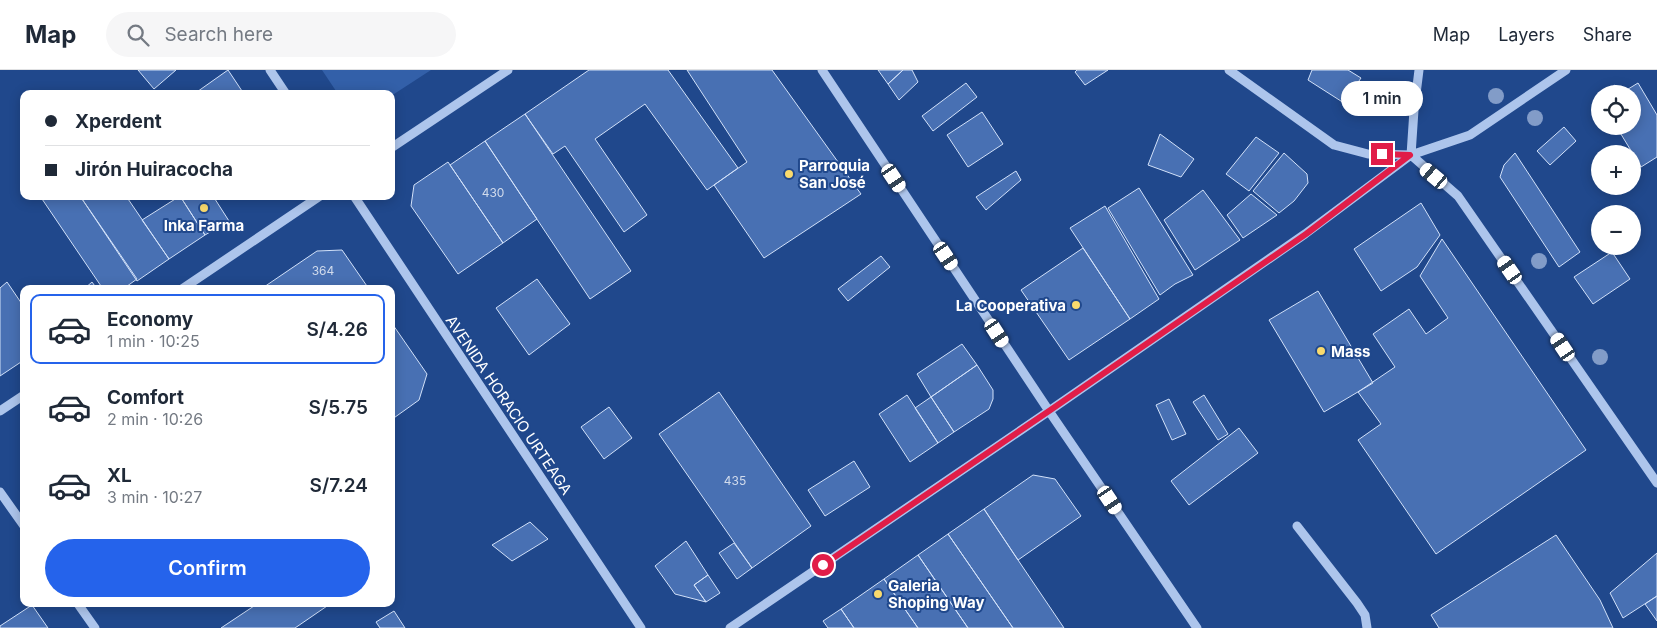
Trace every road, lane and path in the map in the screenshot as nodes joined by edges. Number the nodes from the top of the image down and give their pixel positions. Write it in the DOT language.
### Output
graph roads {
  1 [pos="270,70"];
  2 [pos="508,70"];
  3 [pos="822,70"];
  4 [pos="1229,70"];
  5 [pos="1419,70"];
  6 [pos="1566,70"];
  7 [pos="283,90"];
  8 [pos="395,145"];
  9 [pos="1410,155"];
  10 [pos="314,200"];
  11 [pos="357,200"];
  12 [pos="188,285"];
  13 [pos="20,398"];
  14 [pos="0,411"];
  15 [pos="1049,411"];
  16 [pos="1657,483"];
  17 [pos="0,492"];
  18 [pos="20,520"];
  19 [pos="1297,526"];
  20 [pos="80,607"];
  21 [pos="95,628"];
  22 [pos="642,628"];
  23 [pos="730,628"];
  24 [pos="1196,628"];
  25 [pos="1367,628"];
  1 -- 7 [label="street"];
  2 -- 8 [label="street"];
  3 -- 15 [label="street"];
  4 -- 9 [label="street"];
  5 -- 9 [label="street"];
  6 -- 9 [label="street"];
  9 -- 15 [label="street"];
  9 -- 16 [label="street"];
  10 -- 12 [label="street"];
  11 -- 22 [label="street, AVENIDA HORACIO URTEAGA"];
  13 -- 14 [label="street"];
  15 -- 23 [label="street"];
  15 -- 24 [label="street"];
  17 -- 18 [label="street"];
  19 -- 25 [label="street"];
  20 -- 21 [label="street"];
}
